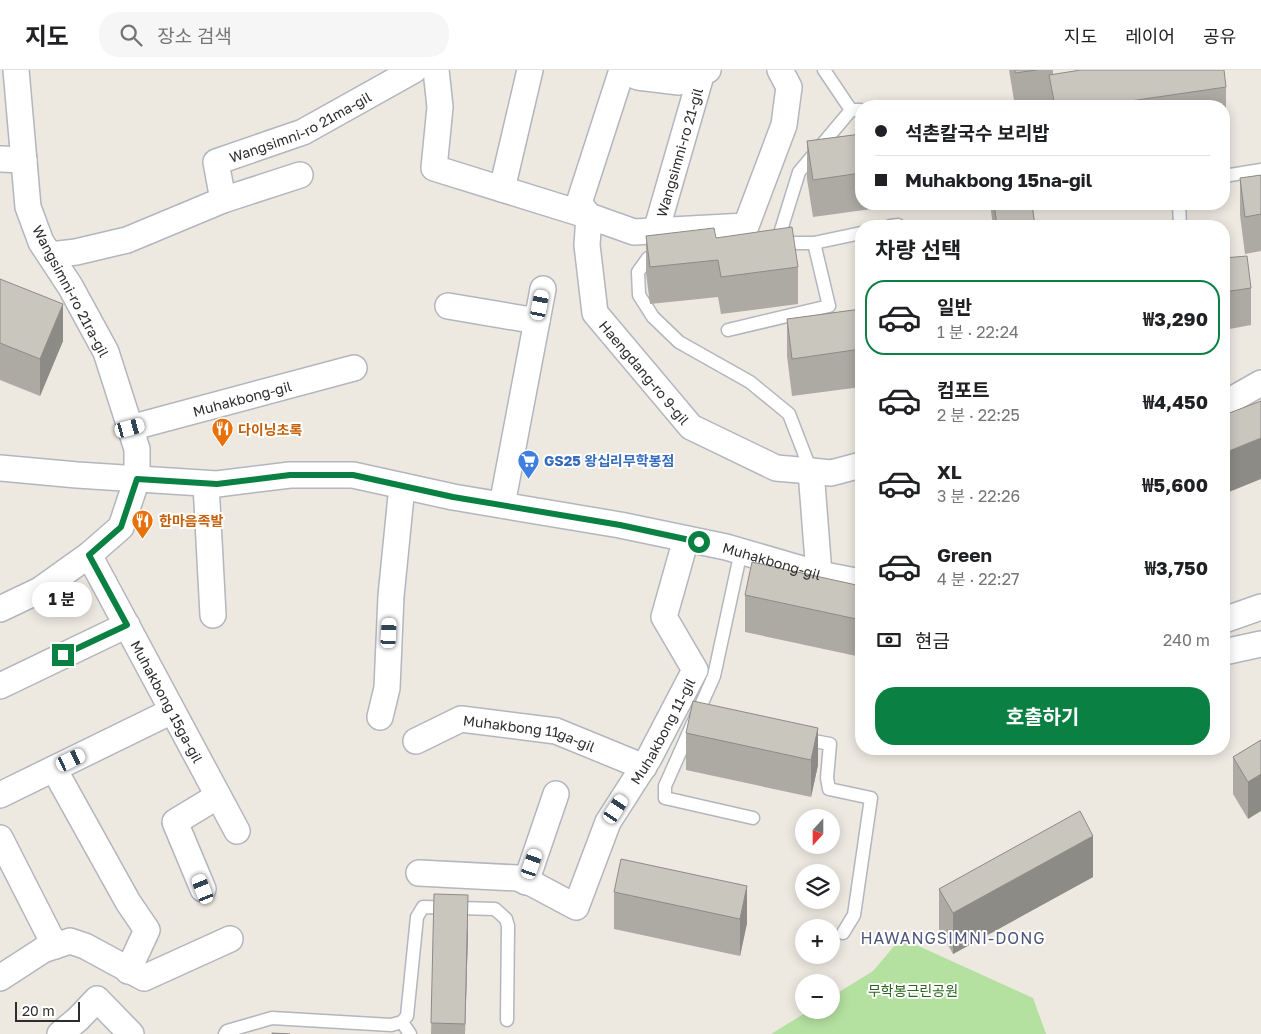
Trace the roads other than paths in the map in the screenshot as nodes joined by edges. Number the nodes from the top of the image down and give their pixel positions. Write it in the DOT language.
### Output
graph roads {
  1 [pos="16,70"];
  2 [pos="414,70"];
  3 [pos="436,70"];
  4 [pos="530,70"];
  5 [pos="622,70"];
  6 [pos="780,70"];
  7 [pos="824,70"];
  8 [pos="705,71"];
  9 [pos="855,109"];
  10 [pos="855,111"];
  11 [pos="12,160"];
  12 [pos="1261,170"];
  13 [pos="300,175"];
  14 [pos="1230,175"];
  15 [pos="502,189"];
  16 [pos="223,200"];
  17 [pos="589,216"];
  18 [pos="656,231"];
  19 [pos="855,233"];
  20 [pos="814,243"];
  21 [pos="50,255"];
  22 [pos="678,255"];
  23 [pos="543,289"];
  24 [pos="448,306"];
  25 [pos="537,321"];
  26 [pos="728,330"];
  27 [pos="354,368"];
  28 [pos="1261,383"];
  29 [pos="1230,401"];
  30 [pos="130,428"];
  31 [pos="855,467"];
  32 [pos="0,468"];
  33 [pos="811,470"];
  34 [pos="137,479"];
  35 [pos="206,484"];
  36 [pos="402,486"];
  37 [pos="502,505"];
  38 [pos="686,539"];
  39 [pos="741,551"];
  40 [pos="89,555"];
  41 [pos="819,574"];
  42 [pos="855,581"];
  43 [pos="1261,607"];
  44 [pos="0,608"];
  45 [pos="212,615"];
  46 [pos="1230,618"];
  47 [pos="127,625"];
  48 [pos="1261,644"];
  49 [pos="1230,651"];
  50 [pos="0,686"];
  51 [pos="172,711"];
  52 [pos="380,717"];
  53 [pos="792,737"];
  54 [pos="416,741"];
  55 [pos="644,767"];
  56 [pos="54,769"];
  57 [pos="556,794"];
  58 [pos="0,795"];
  59 [pos="218,796"];
  60 [pos="753,818"];
  61 [pos="237,832"];
  62 [pos="0,838"];
  63 [pos="419,873"];
  64 [pos="526,882"];
  65 [pos="203,889"];
  66 [pos="843,933"];
  67 [pos="230,939"];
  68 [pos="55,946"];
  69 [pos="128,971"];
  70 [pos="0,978"];
  71 [pos="507,1020"];
  72 [pos="402,1022"];
  73 [pos="60,1034"];
  74 [pos="131,1034"];
  75 [pos="225,1034"];
  76 [pos="410,1034"];
  1 -- 11 [label="street, Wangsimni-ro 21ra-gil"];
  2 -- 16 [label="street, Wangsimni-ro 21ma-gil"];
  3 -- 15 [label="street"];
  4 -- 15 [label="street"];
  5 -- 8 [label="street, Wangsimni-ro 21-gil"];
  5 -- 17 [label="street, Wangsimni-ro 21-gil"];
  6 -- 18 [label="street"];
  7 -- 9 [label="lane"];
  8 -- 18 [label="street, Wangsimni-ro 21-gil"];
  10 -- 20 [label="lane"];
  11 -- 21 [label="street, Wangsimni-ro 21ra-gil"];
  12 -- 14 [label="lane"];
  13 -- 16 [label="street"];
  15 -- 17 [label="street"];
  16 -- 21 [label="street"];
  17 -- 18 [label="street"];
  17 -- 33 [label="street, Haengdang-ro 9-gil"];
  19 -- 20 [label="lane"];
  20 -- 26 [label="lane"];
  21 -- 30 [label="street, Wangsimni-ro 21ra-gil"];
  22 -- 33 [label="lane"];
  23 -- 25 [label="street"];
  24 -- 25 [label="street"];
  25 -- 37 [label="street"];
  27 -- 30 [label="street, Muhakbong-gil"];
  28 -- 29 [label="street"];
  30 -- 34 [label="street, Wangsimni-ro 21ra-gil"];
  31 -- 33 [label="street, Haengdang-ro 9-gil"];
  32 -- 34 [label="street, Muhakbong-gil"];
  33 -- 41 [label="street"];
  34 -- 35 [label="street, Muhakbong-gil"];
  34 -- 40 [label="street"];
  35 -- 36 [label="street, Muhakbong-gil"];
  35 -- 45 [label="street"];
  36 -- 37 [label="street, Muhakbong-gil"];
  36 -- 52 [label="street"];
  37 -- 38 [label="street, Muhakbong-gil"];
  38 -- 39 [label="street, Muhakbong-gil"];
  38 -- 55 [label="street, Muhakbong 11-gil"];
  39 -- 41 [label="street, Muhakbong-gil"];
  39 -- 60 [label="lane"];
  40 -- 44 [label="street"];
  40 -- 47 [label="street, Muhakbong 15ga-gil"];
  41 -- 42 [label="street, Muhakbong-gil"];
  43 -- 46 [label="street"];
  47 -- 50 [label="street"];
  47 -- 51 [label="street, Muhakbong 15ga-gil"];
  48 -- 49 [label="street"];
  51 -- 56 [label="street"];
  51 -- 59 [label="street, Muhakbong 15ga-gil"];
  53 -- 66 [label="lane"];
  54 -- 55 [label="street, Muhakbong 11ga-gil"];
  55 -- 64 [label="street, Muhakbong 11-gil"];
  56 -- 58 [label="street"];
  56 -- 69 [label="street"];
  57 -- 64 [label="street"];
  59 -- 61 [label="street, Muhakbong 15ga-gil"];
  59 -- 65 [label="street"];
  62 -- 68 [label="street"];
  63 -- 64 [label="street, Muhakbong 11-gil"];
  67 -- 69 [label="street"];
  68 -- 69 [label="street"];
  68 -- 70 [label="street"];
  71 -- 72 [label="lane"];
  72 -- 75 [label="lane"];
  72 -- 76 [label="lane"];
  73 -- 74 [label="street"];
}
